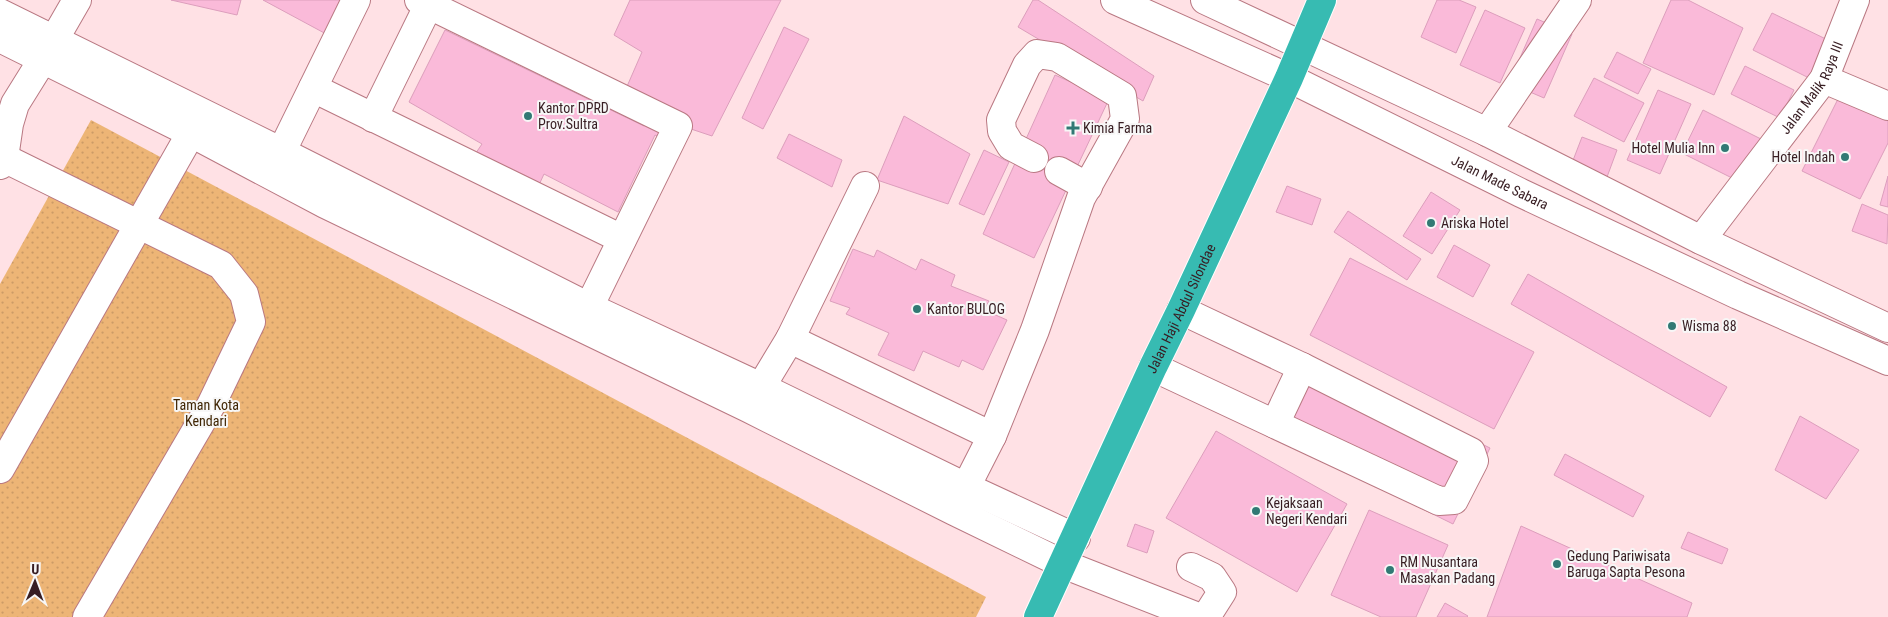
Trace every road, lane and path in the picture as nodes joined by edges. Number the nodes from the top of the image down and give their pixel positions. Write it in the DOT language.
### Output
graph roads {
  1 [pos="77,0"];
  2 [pos="356,0"];
  3 [pos="1115,0"];
  4 [pos="1205,0"];
  5 [pos="1322,0"];
  6 [pos="1577,0"];
  7 [pos="1855,0"];
  8 [pos="426,2"];
  9 [pos="0,13"];
  10 [pos="0,38"];
  11 [pos="1302,45"];
  12 [pos="49,49"];
  13 [pos="1289,78"];
  14 [pos="1824,80"];
  15 [pos="313,88"];
  16 [pos="1888,106"];
  17 [pos="373,118"];
  18 [pos="4,122"];
  19 [pos="1487,132"];
  20 [pos="191,133"];
  21 [pos="1034,158"];
  22 [pos="2,161"];
  23 [pos="276,164"];
  24 [pos="1058,171"];
  25 [pos="865,186"];
  26 [pos="1088,187"];
  27 [pos="139,225"];
  28 [pos="622,239"];
  29 [pos="1701,240"];
  30 [pos="589,307"];
  31 [pos="1181,310"];
  32 [pos="1888,328"];
  33 [pos="790,339"];
  34 [pos="1888,361"];
  35 [pos="1153,367"];
  36 [pos="1302,367"];
  37 [pos="761,387"];
  38 [pos="1275,424"];
  39 [pos="992,436"];
  40 [pos="8,437"];
  41 [pos="0,469"];
  42 [pos="966,487"];
  43 [pos="1076,538"];
  44 [pos="1063,564"];
  45 [pos="1191,567"];
  46 [pos="87,617"];
  47 [pos="1038,617"];
  48 [pos="1198,617"];
  49 [pos="1206,617"];
  1 -- 12 [label="street"];
  2 -- 15 [label="street"];
  3 -- 13 [label="street, Jalan Made Sabara"];
  4 -- 11 [label="street"];
  5 -- 11 [label="highway, Jalan Haji Abdul Silondae"];
  6 -- 19 [label="street"];
  7 -- 14 [label="street, Jalan Malik Raya III"];
  8 -- 17 [label="street"];
  8 -- 28 [label="street"];
  9 -- 12 [label="street"];
  10 -- 12 [label="street"];
  11 -- 13 [label="highway, Jalan Haji Abdul Silondae"];
  11 -- 19 [label="street"];
  12 -- 18 [label="street"];
  12 -- 20 [label="street"];
  12 -- 23 [label="street"];
  13 -- 31 [label="highway, Jalan Haji Abdul Silondae"];
  13 -- 34 [label="street, Jalan Made Sabara"];
  14 -- 16 [label="street"];
  14 -- 29 [label="street, Jalan Malik Raya III"];
  15 -- 17 [label="street"];
  15 -- 23 [label="street"];
  17 -- 28 [label="street"];
  18 -- 22 [label="street"];
  19 -- 29 [label="street"];
  20 -- 23 [label="street"];
  20 -- 27 [label="street"];
  21 -- 26 [label="street"];
  22 -- 27 [label="street"];
  23 -- 30 [label="street"];
  23 -- 44 [label="street"];
  24 -- 26 [label="street"];
  25 -- 33 [label="street"];
  26 -- 39 [label="street"];
  27 -- 40 [label="street"];
  27 -- 46 [label="street"];
  28 -- 30 [label="street"];
  29 -- 32 [label="street"];
  30 -- 37 [label="street"];
  31 -- 35 [label="highway, Jalan Haji Abdul Silondae"];
  31 -- 36 [label="street"];
  33 -- 37 [label="street"];
  33 -- 39 [label="street"];
  35 -- 38 [label="street"];
  35 -- 43 [label="highway, Jalan Haji Abdul Silondae"];
  36 -- 38 [label="street"];
  36 -- 38 [label="street"];
  37 -- 42 [label="street"];
  39 -- 42 [label="street"];
  40 -- 41 [label="street"];
  42 -- 43 [label="street"];
  43 -- 44 [label="highway, Jalan Haji Abdul Silondae"];
  44 -- 47 [label="highway, Jalan Haji Abdul Silondae"];
  44 -- 48 [label="street"];
  45 -- 49 [label="street"];
}
